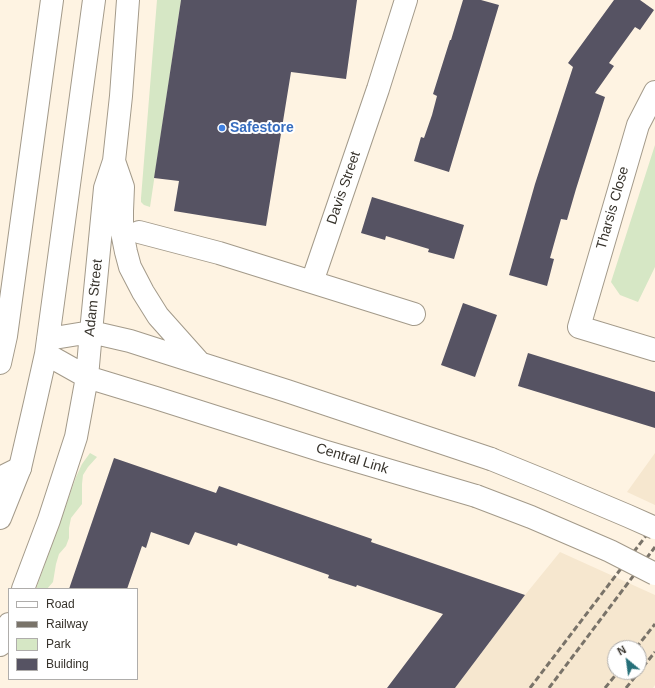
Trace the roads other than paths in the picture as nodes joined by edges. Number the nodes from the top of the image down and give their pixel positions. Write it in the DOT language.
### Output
graph roads {
  1 [pos="52,0"];
  2 [pos="94,0"];
  3 [pos="128,0"];
  4 [pos="406,0"];
  5 [pos="655,92"];
  6 [pos="114,161"];
  7 [pos="139,232"];
  8 [pos="312,282"];
  9 [pos="414,314"];
  10 [pos="91,332"];
  11 [pos="47,347"];
  12 [pos="655,350"];
  13 [pos="200,363"];
  14 [pos="0,364"];
  15 [pos="87,377"];
  16 [pos="20,468"];
  17 [pos="0,478"];
  18 [pos="0,518"];
  19 [pos="655,528"];
  20 [pos="655,574"];
  21 [pos="23,588"];
  22 [pos="8,626"];
  23 [pos="0,645"];
  1 -- 14 [label="main road"];
  2 -- 11 [label="main road"];
  3 -- 6 [label="main road, Adam Street"];
  4 -- 8 [label="main road, Davis Street"];
  5 -- 12 [label="main road, Tharsis Close"];
  6 -- 10 [label="main road, Adam Street"];
  6 -- 13 [label="main road"];
  7 -- 8 [label="main road"];
  8 -- 9 [label="main road"];
  10 -- 11 [label="main road"];
  10 -- 13 [label="main road"];
  10 -- 15 [label="main road, Adam Street"];
  11 -- 15 [label="main road, Central Link"];
  11 -- 16 [label="main road"];
  13 -- 19 [label="main road, bridge"];
  15 -- 20 [label="main road, Central Link, bridge"];
  15 -- 21 [label="main road, Adam Street"];
  16 -- 17 [label="main road"];
  16 -- 18 [label="main road"];
  22 -- 23 [label="main road"];
}
